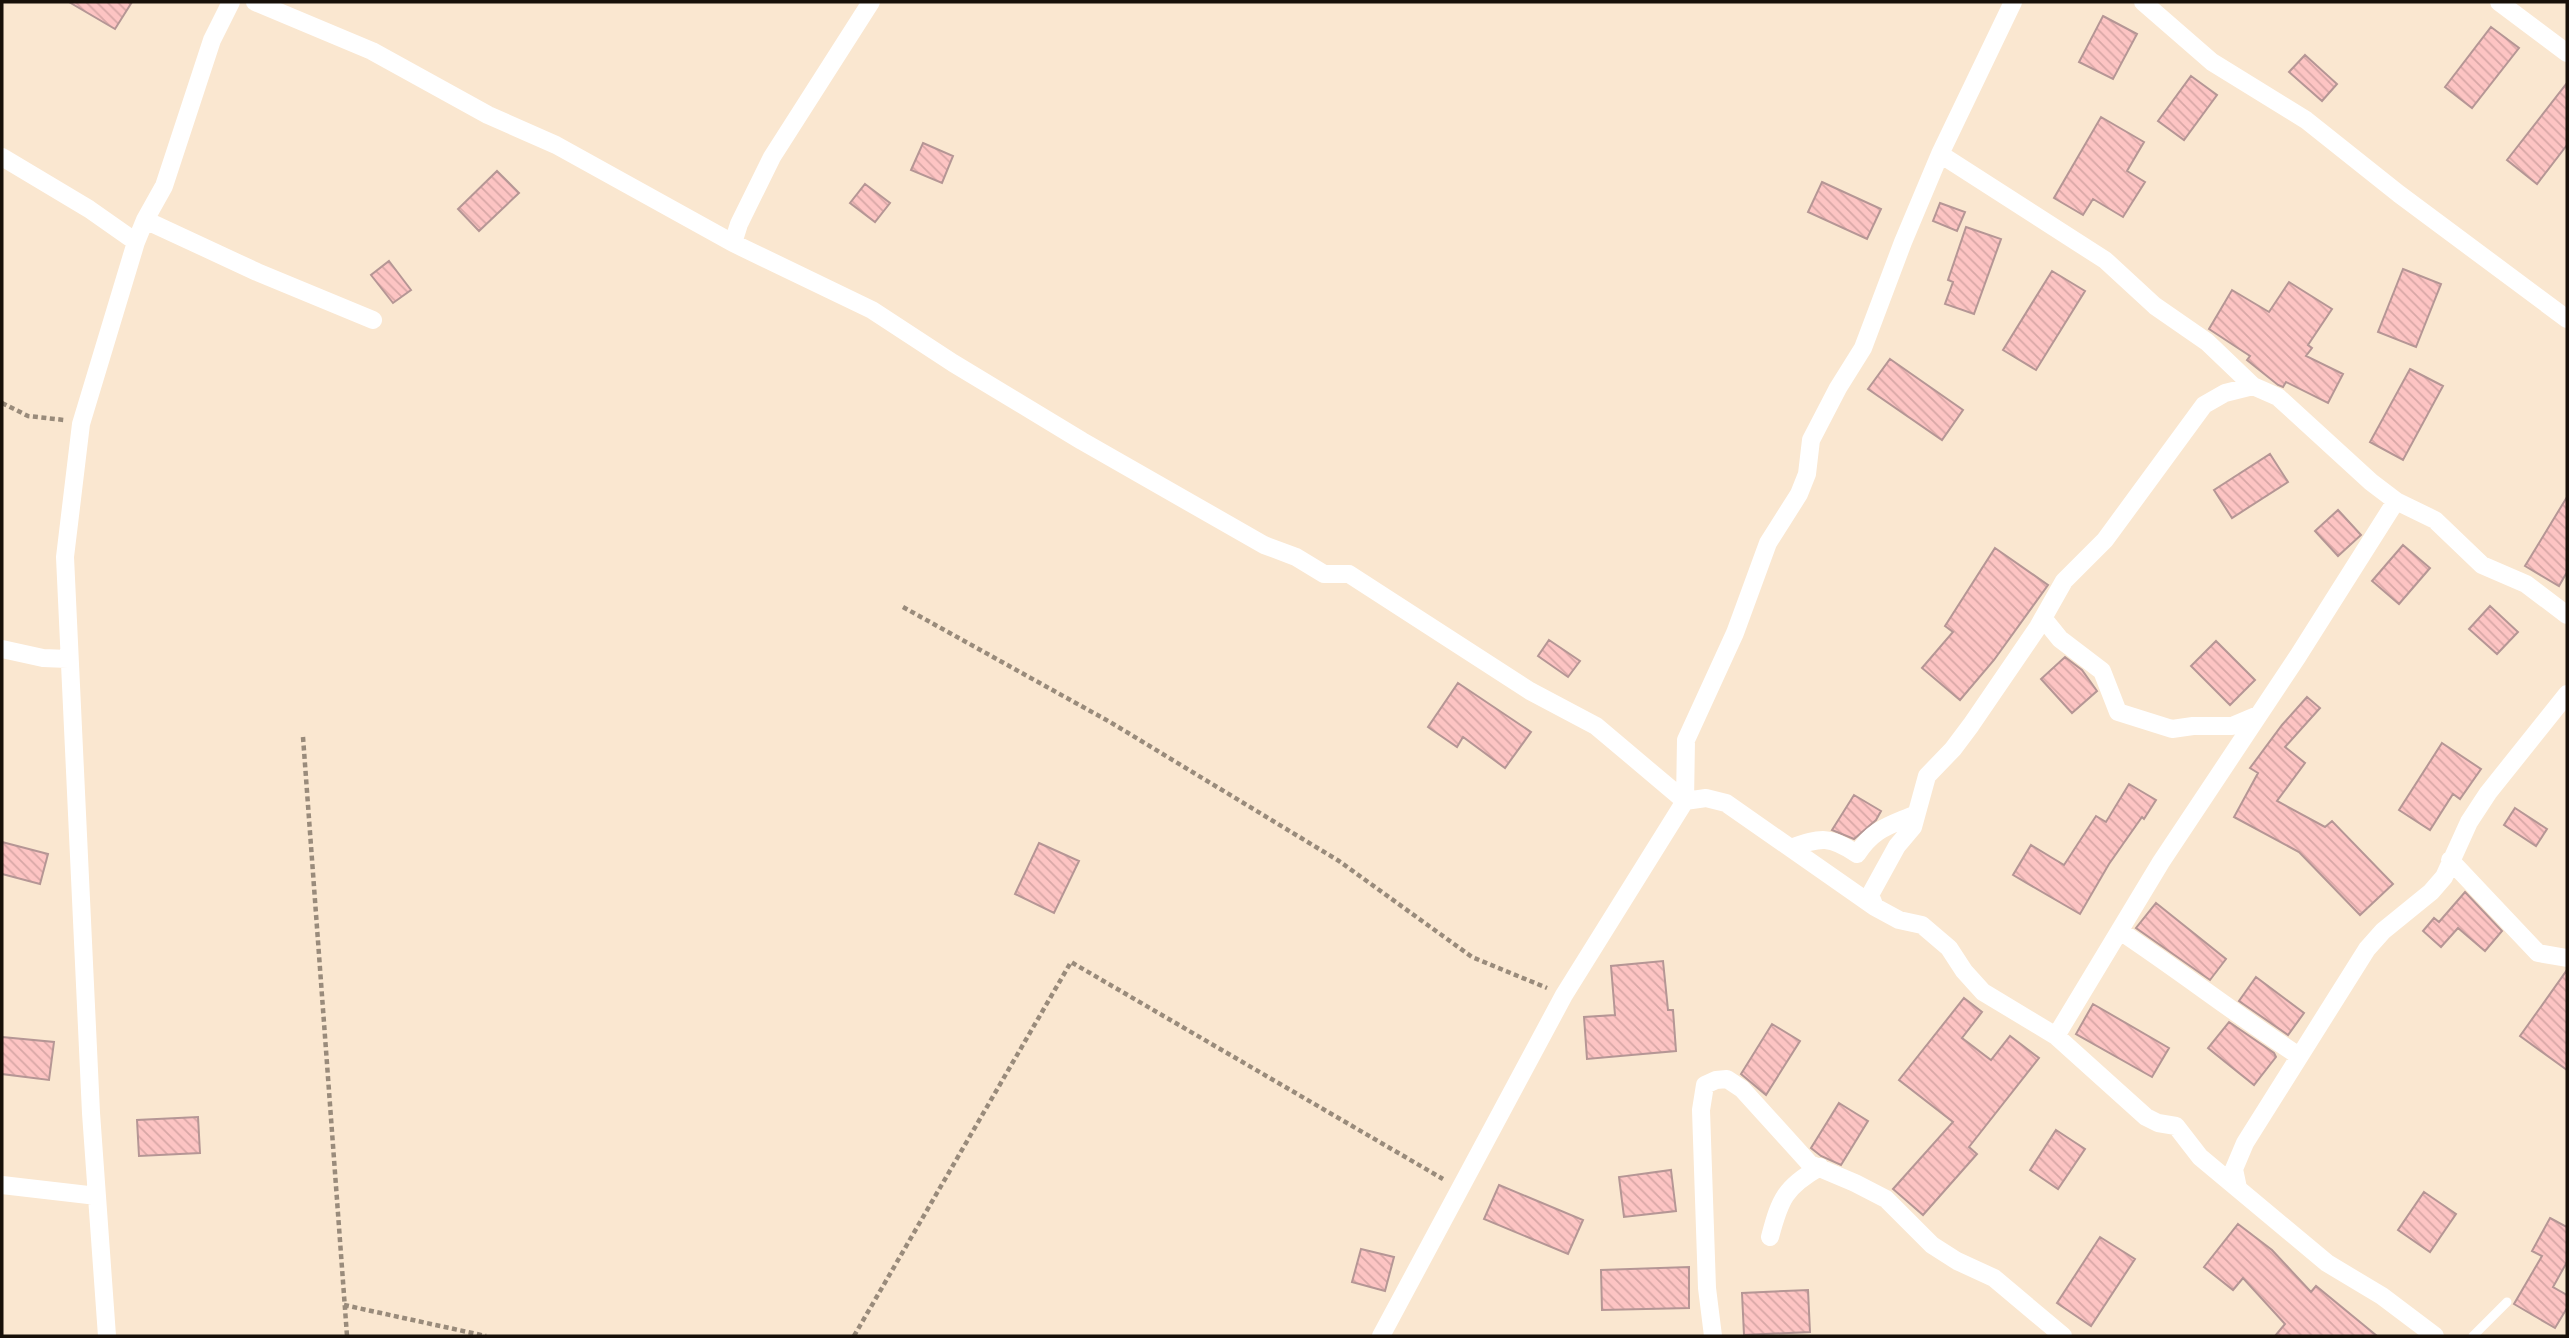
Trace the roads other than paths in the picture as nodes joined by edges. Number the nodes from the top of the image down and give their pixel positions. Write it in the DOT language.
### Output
graph roads {
  1 [pos="231,2"];
  2 [pos="255,2"];
  3 [pos="871,2"];
  4 [pos="2013,2"];
  5 [pos="2143,2"];
  6 [pos="2499,2"];
  7 [pos="2567,52"];
  8 [pos="1940,154"];
  9 [pos="2,157"];
  10 [pos="145,220"];
  11 [pos="136,242"];
  12 [pos="733,243"];
  13 [pos="2567,319"];
  14 [pos="373,320"];
  15 [pos="2253,386"];
  16 [pos="2396,501"];
  17 [pos="2567,615"];
  18 [pos="2043,618"];
  19 [pos="2,649"];
  20 [pos="68,659"];
  21 [pos="2567,694"];
  22 [pos="2259,715"];
  23 [pos="1685,801"];
  24 [pos="1916,814"];
  25 [pos="1791,848"];
  26 [pos="2450,860"];
  27 [pos="1875,907"];
  28 [pos="2120,931"];
  29 [pos="2567,958"];
  30 [pos="2056,1036"];
  31 [pos="2299,1056"];
  32 [pos="1820,1167"];
  33 [pos="2,1185"];
  34 [pos="2238,1188"];
  35 [pos="97,1196"];
  36 [pos="1770,1237"];
  37 [pos="2507,1302"];
  38 [pos="107,1336"];
  39 [pos="1381,1336"];
  40 [pos="1713,1336"];
  41 [pos="2063,1336"];
  42 [pos="2435,1336"];
  43 [pos="2473,1336"];
  1 -- 10 [label="street"];
  2 -- 12 [label="street"];
  3 -- 12 [label="street"];
  4 -- 8 [label="street"];
  5 -- 13 [label="street"];
  6 -- 7 [label="street"];
  8 -- 15 [label="street"];
  8 -- 23 [label="street"];
  9 -- 11 [label="street"];
  10 -- 11 [label="street"];
  10 -- 14 [label="street"];
  11 -- 20 [label="street"];
  12 -- 23 [label="street"];
  15 -- 16 [label="street"];
  15 -- 18 [label="street"];
  16 -- 17 [label="street"];
  16 -- 22 [label="street"];
  18 -- 22 [label="street"];
  18 -- 24 [label="street"];
  19 -- 20 [label="street"];
  20 -- 35 [label="street"];
  21 -- 26 [label="street"];
  22 -- 28 [label="street"];
  23 -- 25 [label="street"];
  23 -- 39 [label="street"];
  24 -- 25 [label="street"];
  24 -- 27 [label="street"];
  25 -- 27 [label="street"];
  26 -- 29 [label="street"];
  26 -- 31 [label="street"];
  27 -- 30 [label="street"];
  28 -- 30 [label="street"];
  28 -- 31 [label="street"];
  30 -- 34 [label="street"];
  31 -- 34 [label="street"];
  32 -- 36 [label="street"];
  32 -- 40 [label="street"];
  32 -- 41 [label="street"];
  33 -- 35 [label="street"];
  34 -- 42 [label="street"];
  35 -- 38 [label="street"];
  37 -- 43 [label="lane"];
}
